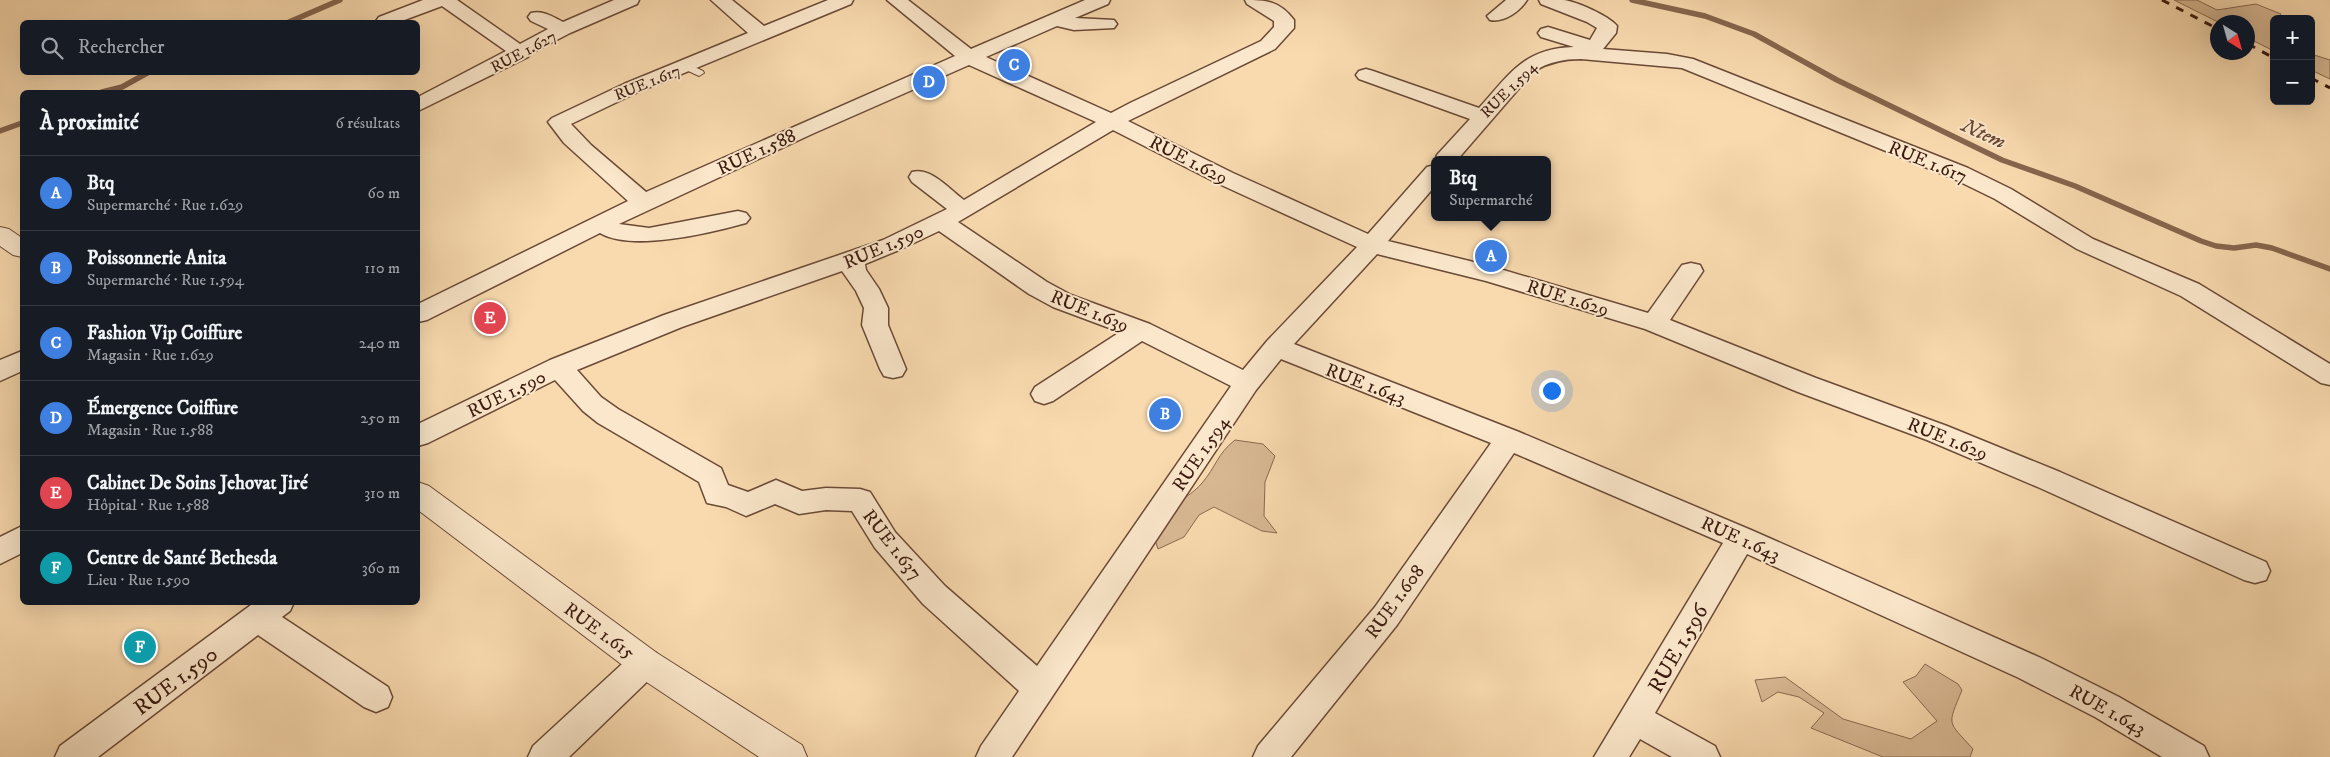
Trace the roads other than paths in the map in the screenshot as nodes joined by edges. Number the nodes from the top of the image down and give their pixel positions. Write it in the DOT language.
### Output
graph roads {
  1 [pos="630,0"];
  2 [pos="720,0"];
  3 [pos="844,0"];
  4 [pos="896,0"];
  5 [pos="1101,0"];
  6 [pos="1254,0"];
  7 [pos="1518,0"];
  8 [pos="1548,0"];
  9 [pos="448,1"];
  10 [pos="1497,16"];
  11 [pos="538,17"];
  12 [pos="389,20"];
  13 [pos="1052,20"];
  14 [pos="1107,24"];
  15 [pos="563,29"];
  16 [pos="1548,32"];
  17 [pos="761,33"];
  18 [pos="1592,51"];
  19 [pos="521,52"];
  20 [pos="969,57"];
  21 [pos="440,74"];
  22 [pos="1366,75"];
  23 [pos="456,87"];
  24 [pos="420,104"];
  25 [pos="1481,116"];
  26 [pos="1111,122"];
  27 [pos="1448,156"];
  28 [pos="920,177"];
  29 [pos="1431,177"];
  30 [pos="644,202"];
  31 [pos="952,215"];
  32 [pos="738,218"];
  33 [pos="600,223"];
  34 [pos="0,235"];
  35 [pos="1372,245"];
  36 [pos="20,248"];
  37 [pos="852,260"];
  38 [pos="1691,271"];
  39 [pos="420,313"];
  40 [pos="1654,323"];
  41 [pos="1141,330"];
  42 [pos="1276,347"];
  43 [pos="20,361"];
  44 [pos="559,367"];
  45 [pos="893,369"];
  46 [pos="0,372"];
  47 [pos="2330,376"];
  48 [pos="1247,383"];
  49 [pos="1044,394"];
  50 [pos="420,435"];
  51 [pos="1509,439"];
  52 [pos="420,495"];
  53 [pos="1742,538"];
  54 [pos="20,539"];
  55 [pos="0,552"];
  56 [pos="2256,571"];
  57 [pos="268,610"];
  58 [pos="645,663"];
  59 [pos="1039,688"];
  60 [pos="376,697"];
  61 [pos="1635,719"];
  62 [pos="72,757"];
  63 [pos="544,757"];
  64 [pos="789,757"];
  65 [pos="993,757"];
  66 [pos="1270,757"];
  67 [pos="1611,757"];
  68 [pos="1703,757"];
  69 [pos="2192,757"];
  1 -- 15 [label="street, RUE 1.627"];
  2 -- 17 [label="street"];
  3 -- 17 [label="street, RUE 1.617"];
  4 -- 20 [label="street, RUE 1.629"];
  5 -- 13 [label="street, RUE 1.588"];
  6 -- 26 [label="street, RUE 1.590"];
  7 -- 10 [label="street"];
  8 -- 18 [label="street"];
  9 -- 12 [label="street"];
  9 -- 19 [label="street"];
  11 -- 15 [label="street"];
  13 -- 14 [label="street"];
  13 -- 20 [label="street, RUE 1.588"];
  15 -- 19 [label="street, RUE 1.627"];
  16 -- 18 [label="street"];
  17 -- 30 [label="street, RUE 1.617"];
  18 -- 25 [label="street, RUE 1.594"];
  18 -- 47 [label="street, RUE 1.617"];
  19 -- 23 [label="street, RUE 1.627"];
  20 -- 26 [label="street, RUE 1.629"];
  20 -- 30 [label="street, RUE 1.588"];
  21 -- 23 [label="street"];
  22 -- 25 [label="street"];
  23 -- 24 [label="street, RUE 1.627"];
  25 -- 27 [label="street, RUE 1.594"];
  26 -- 31 [label="street, RUE 1.590"];
  26 -- 35 [label="street, RUE 1.629"];
  28 -- 31 [label="street, RUE 1.639"];
  29 -- 35 [label="street, RUE 1.594"];
  30 -- 33 [label="street, RUE 1.588"];
  31 -- 37 [label="street, RUE 1.590"];
  31 -- 41 [label="street, RUE 1.639"];
  32 -- 33 [label="street"];
  33 -- 39 [label="street, RUE 1.588"];
  34 -- 36 [label="street"];
  35 -- 40 [label="street, RUE 1.629"];
  35 -- 42 [label="street, RUE 1.594"];
  37 -- 44 [label="street, RUE 1.590"];
  37 -- 45 [label="street"];
  38 -- 40 [label="street"];
  40 -- 56 [label="street, RUE 1.629"];
  41 -- 48 [label="street, RUE 1.639"];
  41 -- 49 [label="street"];
  42 -- 48 [label="street, RUE 1.594"];
  42 -- 51 [label="street, RUE 1.643"];
  43 -- 46 [label="street"];
  44 -- 50 [label="street, RUE 1.590"];
  44 -- 59 [label="street, RUE 1.637"];
  48 -- 59 [label="street, RUE 1.594"];
  51 -- 53 [label="street, RUE 1.643"];
  51 -- 66 [label="street, RUE 1.608"];
  52 -- 58 [label="street, RUE 1.615"];
  53 -- 61 [label="street, RUE 1.596"];
  53 -- 69 [label="street, RUE 1.643"];
  54 -- 55 [label="street"];
  57 -- 60 [label="street"];
  57 -- 62 [label="street, RUE 1.590"];
  58 -- 63 [label="street"];
  58 -- 64 [label="street, RUE 1.615"];
  59 -- 65 [label="street, RUE 1.594"];
  61 -- 67 [label="street, RUE 1.596"];
  61 -- 68 [label="street"];
}
